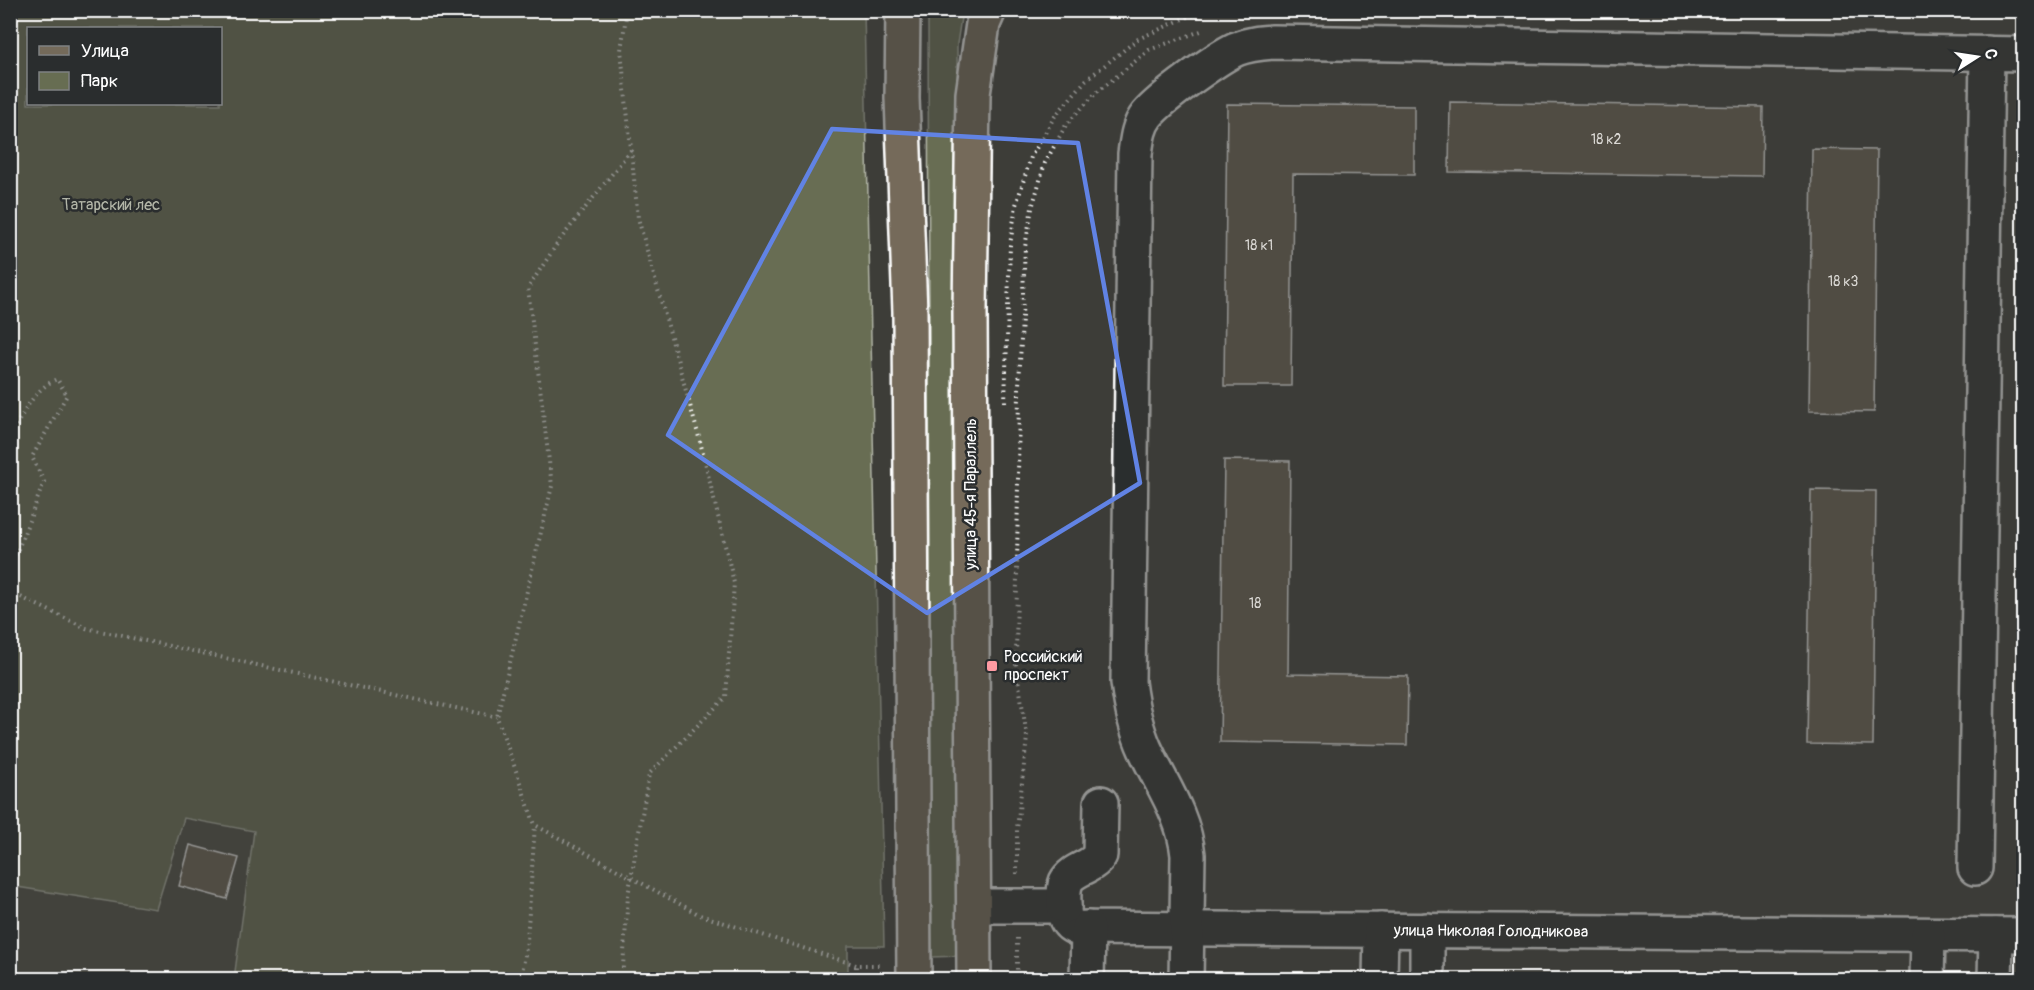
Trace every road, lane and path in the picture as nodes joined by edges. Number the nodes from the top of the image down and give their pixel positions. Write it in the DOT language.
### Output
graph roads {
  1 [pos="627,10"];
  2 [pos="903,10"];
  3 [pos="989,10"];
  4 [pos="1212,10"];
  5 [pos="1664,10"];
  6 [pos="2024,11"];
  7 [pos="1204,30"];
  8 [pos="1987,53"];
  9 [pos="2024,54"];
  10 [pos="631,150"];
  11 [pos="1005,410"];
  12 [pos="10,436"];
  13 [pos="10,570"];
  14 [pos="10,592"];
  15 [pos="496,717"];
  16 [pos="1101,802"];
  17 [pos="535,825"];
  18 [pos="1975,868"];
  19 [pos="632,878"];
  20 [pos="974,906"];
  21 [pos="1017,906"];
  22 [pos="1064,906"];
  23 [pos="1088,928"];
  24 [pos="1187,929"];
  25 [pos="1381,930"];
  26 [pos="1427,930"];
  27 [pos="1928,935"];
  28 [pos="2010,935"];
  29 [pos="856,965"];
  30 [pos="521,980"];
  31 [pos="622,980"];
  32 [pos="914,980"];
  33 [pos="974,980"];
  34 [pos="1017,980"];
  35 [pos="1088,980"];
  36 [pos="1186,980"];
  37 [pos="1380,980"];
  38 [pos="1427,980"];
  39 [pos="1927,980"];
  40 [pos="1995,980"];
  1 -- 10 [label="path"];
  2 -- 32 [label="main road"];
  3 -- 20 [label="main road, улица 45-я Параллель"];
  4 -- 11 [label="path"];
  5 -- 6 [label="path"];
  7 -- 21 [label="path"];
  8 -- 9 [label="street"];
  8 -- 18 [label="street"];
  8 -- 24 [label="street"];
  10 -- 15 [label="path"];
  10 -- 19 [label="path"];
  12 -- 13 [label="path"];
  14 -- 15 [label="path"];
  15 -- 17 [label="path"];
  16 -- 22 [label="street"];
  17 -- 19 [label="path"];
  17 -- 30 [label="path"];
  19 -- 29 [label="path"];
  19 -- 31 [label="path"];
  20 -- 21 [label="street"];
  20 -- 33 [label="main road, улица 45-я Параллель"];
  21 -- 22 [label="street"];
  21 -- 34 [label="path"];
  22 -- 23 [label="street, улица Николая Голодникова"];
  23 -- 24 [label="street, улица Николая Голодникова"];
  23 -- 35 [label="street"];
  24 -- 25 [label="street, улица Николая Голодникова"];
  24 -- 36 [label="street"];
  25 -- 26 [label="street, улица Николая Голодникова"];
  25 -- 37 [label="street"];
  26 -- 27 [label="street, улица Николая Голодникова"];
  26 -- 38 [label="street"];
  27 -- 28 [label="street, улица Николая Голодникова"];
  27 -- 39 [label="street"];
  28 -- 40 [label="street"];
}
